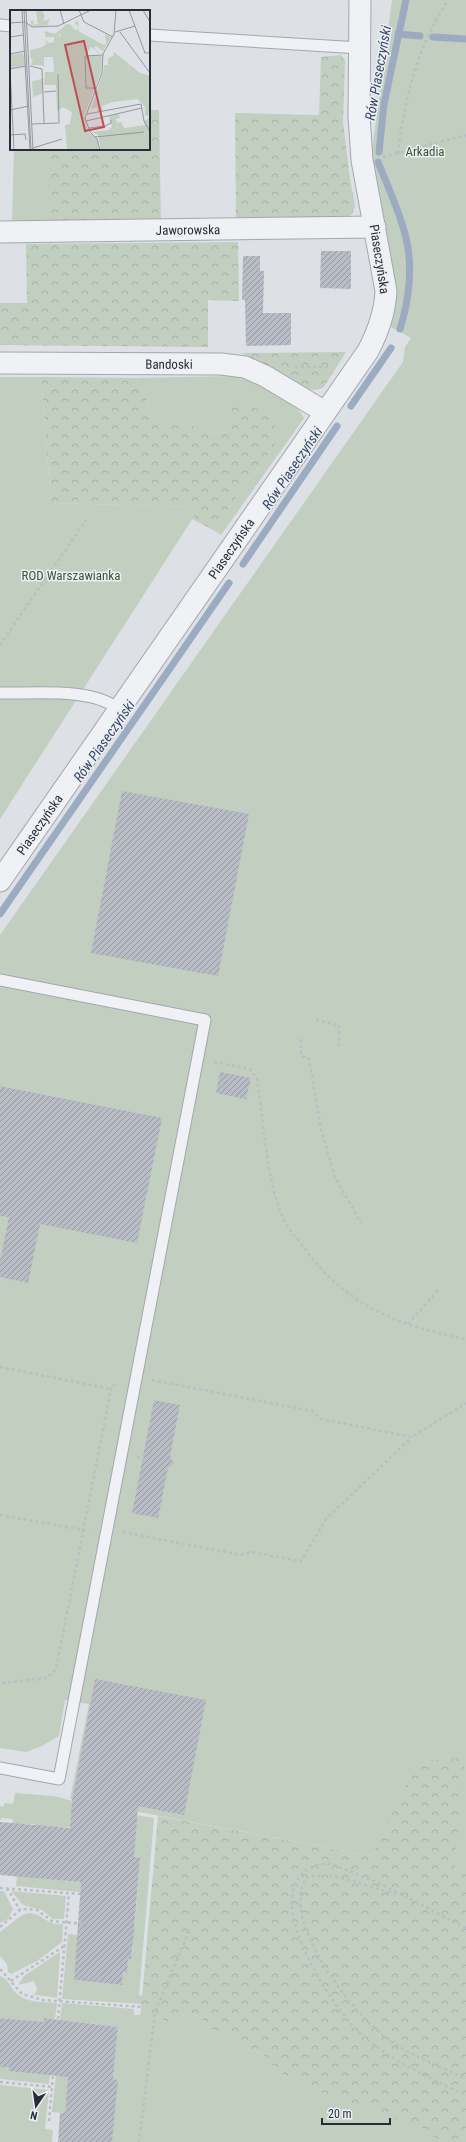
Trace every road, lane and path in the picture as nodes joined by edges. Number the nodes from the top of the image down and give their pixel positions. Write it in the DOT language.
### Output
graph roads {
  1 [pos="360,0"];
  2 [pos="448,0"];
  3 [pos="0,25"];
  4 [pos="10,26"];
  5 [pos="150,35"];
  6 [pos="360,48"];
  7 [pos="466,135"];
  8 [pos="398,153"];
  9 [pos="380,157"];
  10 [pos="375,227"];
  11 [pos="0,232"];
  12 [pos="0,363"];
  13 [pos="325,412"];
  14 [pos="86,520"];
  15 [pos="0,645"];
  16 [pos="0,693"];
  17 [pos="118,709"];
  18 [pos="0,881"];
  19 [pos="0,980"];
  20 [pos="316,1020"];
  21 [pos="301,1039"];
  22 [pos="339,1046"];
  23 [pos="198,1059"];
  24 [pos="361,1223"];
  25 [pos="440,1288"];
  26 [pos="408,1324"];
  27 [pos="466,1339"];
  28 [pos="0,1367"];
  29 [pos="136,1377"];
  30 [pos="112,1385"];
  31 [pos="111,1389"];
  32 [pos="466,1403"];
  33 [pos="412,1437"];
  34 [pos="0,1515"];
  35 [pos="107,1529"];
  36 [pos="85,1531"];
  37 [pos="74,1580"];
  38 [pos="78,1581"];
  39 [pos="64,1629"];
  40 [pos="68,1630"];
  41 [pos="2,1683"];
  42 [pos="0,1768"];
  43 [pos="0,1888"];
  44 [pos="6,1888"];
  45 [pos="69,1894"];
  46 [pos="80,1894"];
  47 [pos="398,1894"];
  48 [pos="20,1910"];
  49 [pos="66,1922"];
  50 [pos="84,1924"];
  51 [pos="0,1927"];
  52 [pos="466,1928"];
  53 [pos="189,1931"];
  54 [pos="64,1946"];
  55 [pos="0,1970"];
  56 [pos="11,1981"];
  57 [pos="59,2001"];
  58 [pos="141,2007"];
  59 [pos="58,2019"];
  60 [pos="52,2075"];
  61 [pos="466,2079"];
  62 [pos="0,2082"];
  63 [pos="52,2087"];
  64 [pos="466,2095"];
  65 [pos="49,2121"];
  66 [pos="139,2142"];
  1 -- 6 [label="street, Piaseczyńska"];
  2 -- 8 [label="path"];
  3 -- 4 [label="lane"];
  5 -- 6 [label="lane"];
  6 -- 10 [label="street, Piaseczyńska"];
  7 -- 8 [label="path"];
  8 -- 9 [label="path"];
  10 -- 11 [label="street, Jaworowska"];
  10 -- 13 [label="street, Piaseczyńska"];
  12 -- 13 [label="street, Bandoski"];
  13 -- 17 [label="street, Piaseczyńska"];
  14 -- 15 [label="path"];
  16 -- 17 [label="lane"];
  17 -- 18 [label="street, Piaseczyńska"];
  19 -- 23 [label="lane"];
  20 -- 22 [label="path"];
  21 -- 24 [label="path"];
  23 -- 26 [label="path"];
  23 -- 29 [label="lane"];
  25 -- 26 [label="path"];
  26 -- 27 [label="path"];
  28 -- 31 [label="path"];
  29 -- 33 [label="path"];
  29 -- 35 [label="lane"];
  30 -- 31 [label="path"];
  31 -- 36 [label="path"];
  32 -- 33 [label="path"];
  33 -- 35 [label="path"];
  34 -- 36 [label="path"];
  35 -- 42 [label="lane"];
  36 -- 37 [label="path"];
  37 -- 38 [label="path"];
  37 -- 39 [label="path"];
  39 -- 40 [label="path"];
  39 -- 41 [label="path"];
  43 -- 44 [label="path"];
  44 -- 45 [label="path"];
  44 -- 48 [label="path"];
  45 -- 46 [label="path"];
  45 -- 49 [label="path"];
  47 -- 52 [label="path"];
  47 -- 61 [label="path"];
  47 -- 64 [label="path"];
  48 -- 49 [label="path"];
  48 -- 51 [label="path"];
  49 -- 50 [label="path"];
  49 -- 54 [label="path"];
  53 -- 66 [label="path"];
  54 -- 56 [label="path"];
  54 -- 57 [label="path"];
  55 -- 56 [label="path"];
  56 -- 57 [label="path"];
  57 -- 58 [label="path"];
  57 -- 59 [label="path"];
  60 -- 63 [label="path"];
  62 -- 63 [label="path"];
  63 -- 65 [label="path"];
}
